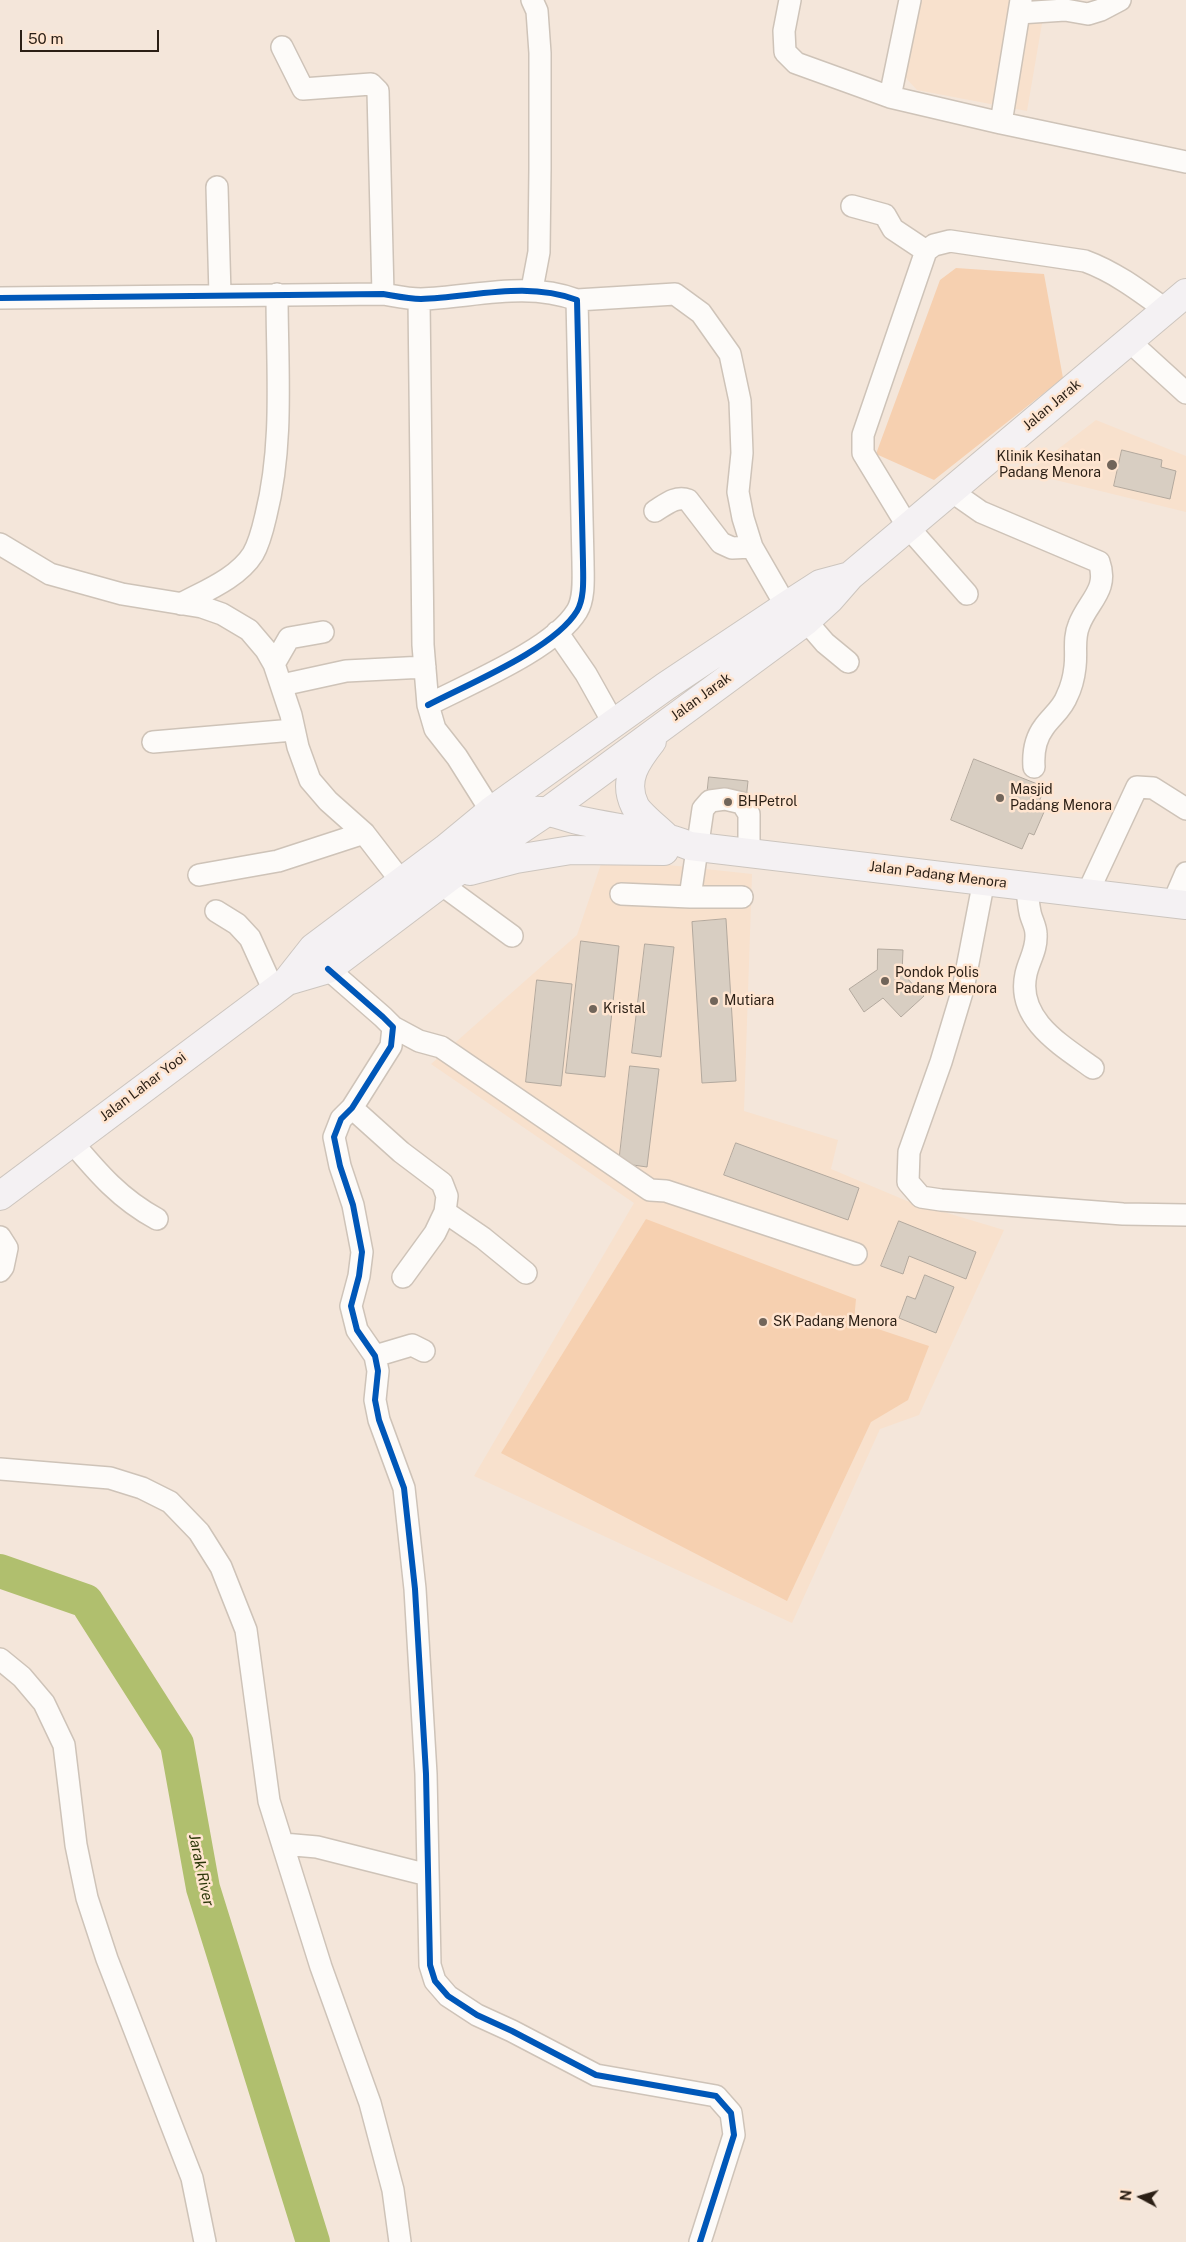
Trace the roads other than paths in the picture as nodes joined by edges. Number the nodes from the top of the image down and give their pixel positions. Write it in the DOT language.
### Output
graph roads {
  1 [pos="532,0"];
  2 [pos="790,0"];
  3 [pos="910,0"];
  4 [pos="1120,0"];
  5 [pos="1020,6"];
  6 [pos="282,47"];
  7 [pos="890,97"];
  8 [pos="1001,123"];
  9 [pos="1186,162"];
  10 [pos="218,187"];
  11 [pos="852,206"];
  12 [pos="926,251"];
  13 [pos="532,289"];
  14 [pos="277,294"];
  15 [pos="383,294"];
  16 [pos="220,295"];
  17 [pos="0,298"];
  18 [pos="419,299"];
  19 [pos="577,300"];
  20 [pos="1176,301"];
  21 [pos="1129,341"];
  22 [pos="1186,393"];
  23 [pos="951,490"];
  24 [pos="655,511"];
  25 [pos="908,527"];
  26 [pos="0,544"];
  27 [pos="752,547"];
  28 [pos="967,594"];
  29 [pos="181,604"];
  30 [pos="796,613"];
  31 [pos="323,632"];
  32 [pos="557,632"];
  33 [pos="848,662"];
  34 [pos="274,664"];
  35 [pos="425,667"];
  36 [pos="282,685"];
  37 [pos="428,705"];
  38 [pos="665,723"];
  39 [pos="611,726"];
  40 [pos="293,730"];
  41 [pos="153,742"];
  42 [pos="1034,767"];
  43 [pos="1186,809"];
  44 [pos="491,811"];
  45 [pos="536,816"];
  46 [pos="364,833"];
  47 [pos="680,845"];
  48 [pos="445,849"];
  49 [pos="749,853"];
  50 [pos="1186,873"];
  51 [pos="199,875"];
  52 [pos="446,880"];
  53 [pos="984,880"];
  54 [pos="401,881"];
  55 [pos="1026,885"];
  56 [pos="1088,892"];
  57 [pos="621,894"];
  58 [pos="690,897"];
  59 [pos="742,897"];
  60 [pos="1179,904"];
  61 [pos="216,911"];
  62 [pos="512,936"];
  63 [pos="328,969"];
  64 [pos="280,986"];
  65 [pos="392,1027"];
  66 [pos="1092,1068"];
  67 [pos="352,1108"];
  68 [pos="71,1141"];
  69 [pos="0,1196"];
  70 [pos="445,1212"];
  71 [pos="1186,1215"];
  72 [pos="157,1219"];
  73 [pos="0,1237"];
  74 [pos="856,1254"];
  75 [pos="0,1271"];
  76 [pos="526,1273"];
  77 [pos="403,1277"];
  78 [pos="424,1350"];
  79 [pos="375,1356"];
  80 [pos="0,1469"];
  81 [pos="0,1659"];
  82 [pos="283,1844"];
  83 [pos="428,1876"];
  84 [pos="205,2242"];
  85 [pos="400,2242"];
  86 [pos="700,2242"];
  1 -- 13 [label="street"];
  2 -- 7 [label="street"];
  3 -- 7 [label="street"];
  4 -- 5 [label="street"];
  5 -- 8 [label="street"];
  6 -- 15 [label="street"];
  7 -- 8 [label="street"];
  8 -- 9 [label="street"];
  10 -- 16 [label="street"];
  11 -- 12 [label="street"];
  12 -- 20 [label="street"];
  12 -- 25 [label="street"];
  13 -- 18 [label="street"];
  13 -- 19 [label="street"];
  14 -- 15 [label="street"];
  14 -- 16 [label="street"];
  14 -- 29 [label="street"];
  15 -- 18 [label="street"];
  16 -- 17 [label="street"];
  18 -- 35 [label="street"];
  19 -- 27 [label="street"];
  19 -- 32 [label="street"];
  20 -- 21 [label="main road, Jalan Jarak"];
  21 -- 22 [label="street"];
  21 -- 23 [label="main road, Jalan Jarak"];
  23 -- 25 [label="main road, Jalan Jarak"];
  23 -- 42 [label="street"];
  24 -- 27 [label="street"];
  25 -- 28 [label="street"];
  25 -- 30 [label="main road, Jalan Jarak"];
  26 -- 29 [label="street"];
  27 -- 30 [label="street"];
  29 -- 34 [label="street"];
  30 -- 33 [label="street"];
  30 -- 38 [label="main road, Jalan Jarak"];
  30 -- 39 [label="main road, Jalan Jarak"];
  31 -- 34 [label="street"];
  32 -- 37 [label="street"];
  32 -- 39 [label="street"];
  34 -- 36 [label="street"];
  35 -- 36 [label="street"];
  35 -- 37 [label="street"];
  36 -- 40 [label="street"];
  37 -- 44 [label="street"];
  38 -- 45 [label="main road, Jalan Jarak"];
  38 -- 47 [label="main road"];
  39 -- 44 [label="main road"];
  39 -- 45 [label="main road"];
  40 -- 41 [label="street"];
  40 -- 46 [label="street"];
  43 -- 56 [label="street"];
  44 -- 48 [label="main road"];
  45 -- 47 [label="main road, Jalan Padang Menora"];
  45 -- 48 [label="main road"];
  45 -- 52 [label="main road, Jalan Lahar Yooi"];
  46 -- 51 [label="street"];
  46 -- 54 [label="street"];
  47 -- 49 [label="main road, Jalan Padang Menora"];
  47 -- 49 [label="street"];
  47 -- 52 [label="main road"];
  47 -- 58 [label="street"];
  48 -- 54 [label="main road, Jalan Lahar Yooi"];
  49 -- 53 [label="main road, Jalan Padang Menora"];
  50 -- 60 [label="street"];
  52 -- 62 [label="street"];
  52 -- 63 [label="main road, Jalan Lahar Yooi"];
  53 -- 55 [label="main road, Jalan Padang Menora"];
  53 -- 71 [label="street"];
  54 -- 64 [label="main road, Jalan Lahar Yooi"];
  55 -- 56 [label="main road, Jalan Padang Menora"];
  55 -- 66 [label="street"];
  56 -- 60 [label="main road, Jalan Padang Menora"];
  57 -- 58 [label="street"];
  58 -- 59 [label="street"];
  61 -- 64 [label="street"];
  63 -- 64 [label="main road, Jalan Lahar Yooi"];
  63 -- 65 [label="street"];
  64 -- 68 [label="main road, Jalan Lahar Yooi"];
  65 -- 67 [label="street"];
  65 -- 74 [label="street"];
  67 -- 70 [label="street"];
  67 -- 79 [label="street"];
  68 -- 69 [label="main road, Jalan Lahar Yooi"];
  68 -- 72 [label="street"];
  70 -- 76 [label="street"];
  70 -- 77 [label="street"];
  73 -- 75 [label="street"];
  78 -- 79 [label="street"];
  79 -- 83 [label="street"];
  80 -- 82 [label="street"];
  81 -- 84 [label="street"];
  82 -- 83 [label="street"];
  82 -- 85 [label="street"];
  83 -- 86 [label="street"];
}
